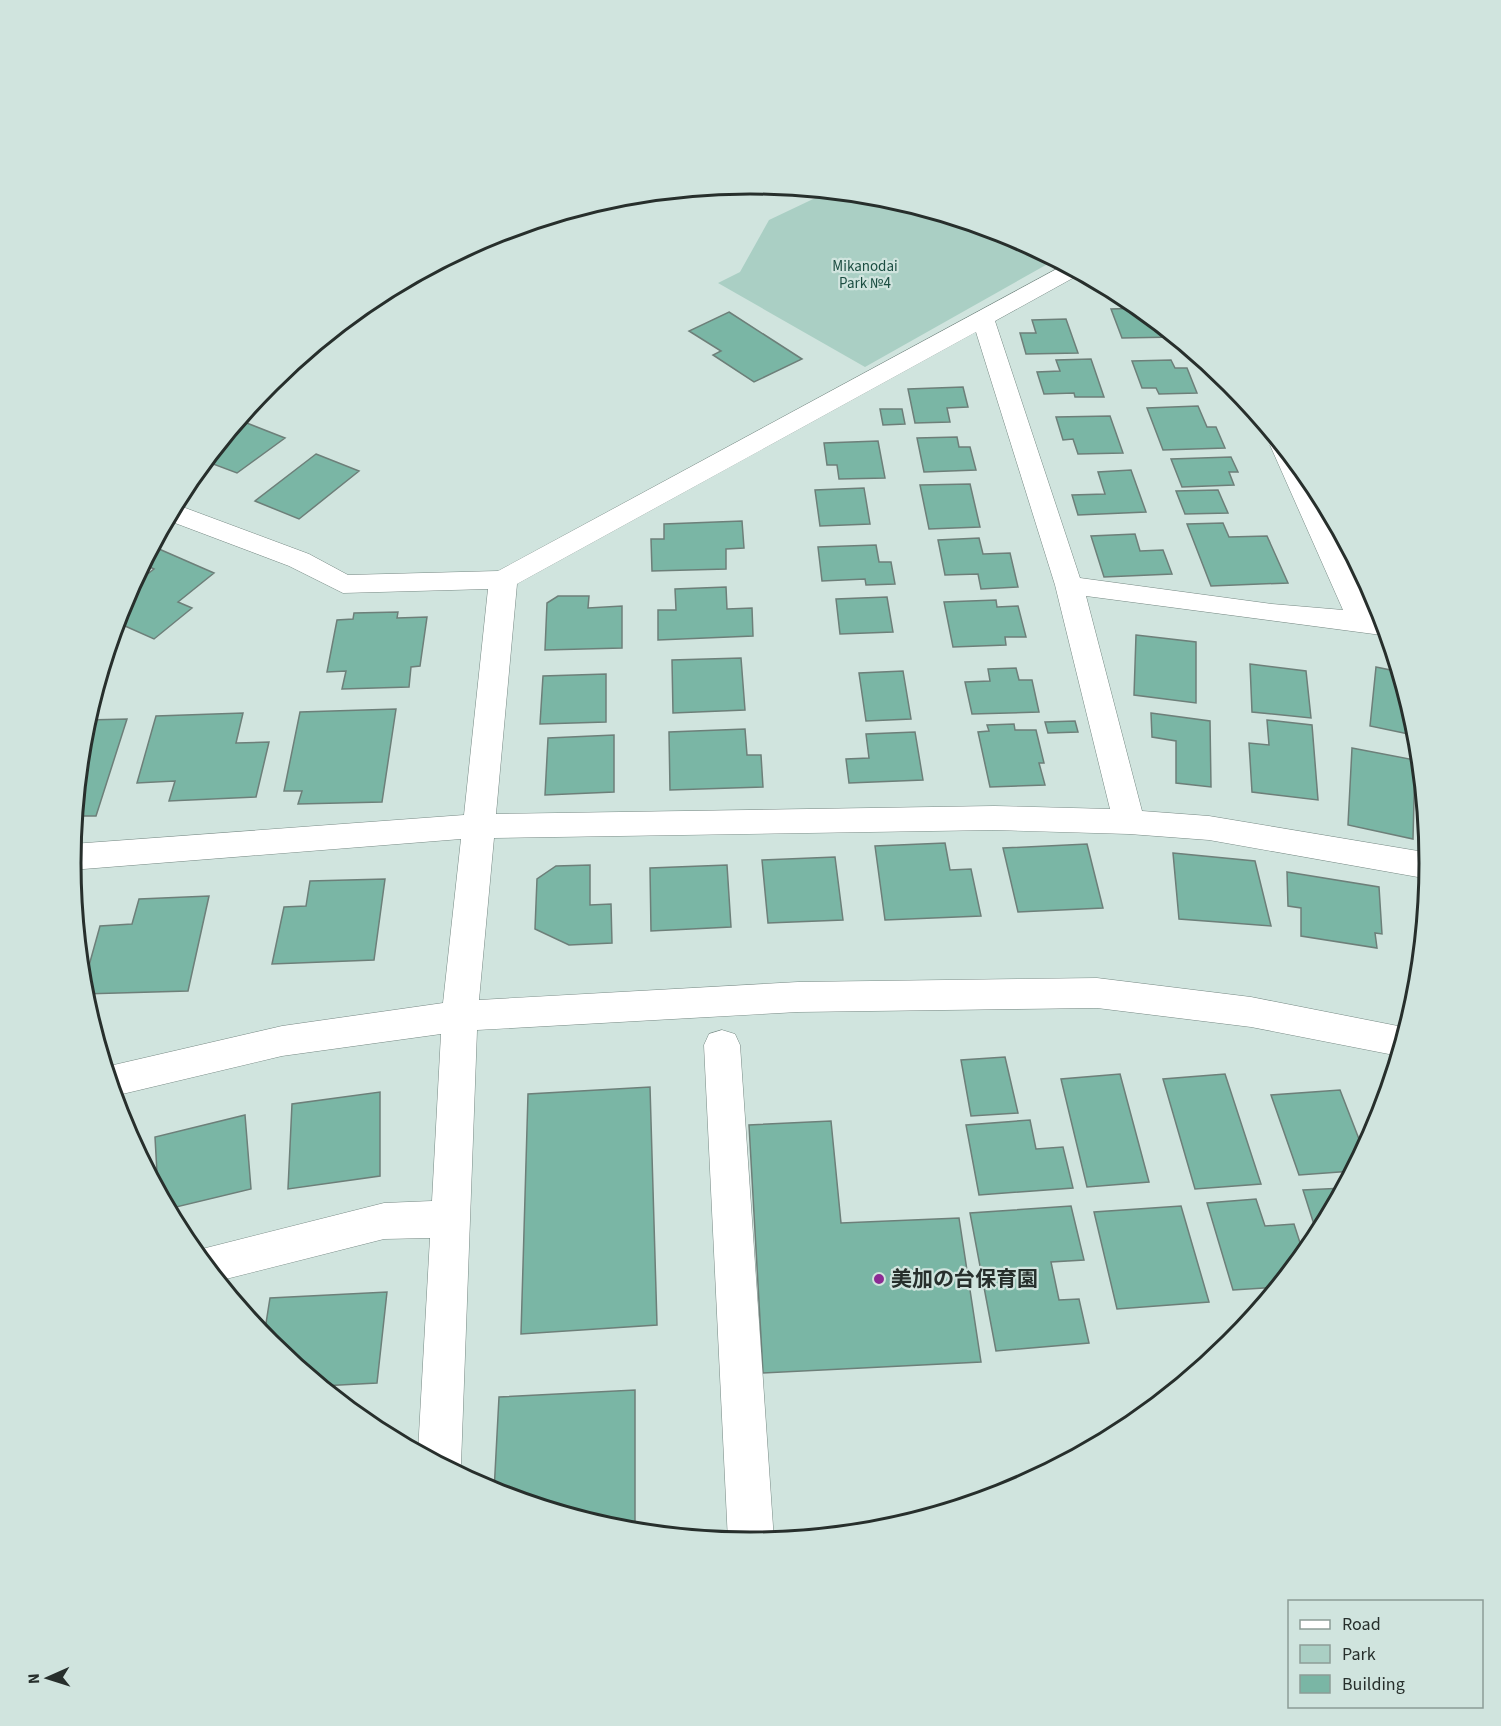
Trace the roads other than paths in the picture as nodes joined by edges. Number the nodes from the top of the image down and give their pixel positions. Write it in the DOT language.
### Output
graph roads {
  1 [pos="1066,273"];
  2 [pos="983,319"];
  3 [pos="1305,488"];
  4 [pos="179,515"];
  5 [pos="503,580"];
  6 [pos="1068,585"];
  7 [pos="1374,624"];
  8 [pos="1129,822"];
  9 [pos="477,826"];
  10 [pos="81,856"];
  11 [pos="1420,864"];
  12 [pos="460,1016"];
  13 [pos="1396,1041"];
  14 [pos="722,1045"];
  15 [pos="117,1079"];
  16 [pos="451,1219"];
  17 [pos="214,1264"];
  18 [pos="439,1455"];
  19 [pos="750,1532"];
  1 -- 2 [label="street"];
  2 -- 5 [label="street"];
  2 -- 6 [label="street"];
  3 -- 7 [label="street"];
  4 -- 5 [label="street"];
  5 -- 9 [label="street"];
  6 -- 7 [label="street"];
  6 -- 8 [label="street"];
  8 -- 9 [label="street"];
  8 -- 11 [label="street"];
  9 -- 10 [label="street"];
  9 -- 12 [label="street"];
  12 -- 13 [label="street"];
  12 -- 15 [label="street"];
  12 -- 16 [label="street"];
  14 -- 19 [label="street"];
  16 -- 17 [label="street"];
  16 -- 18 [label="street"];
}
